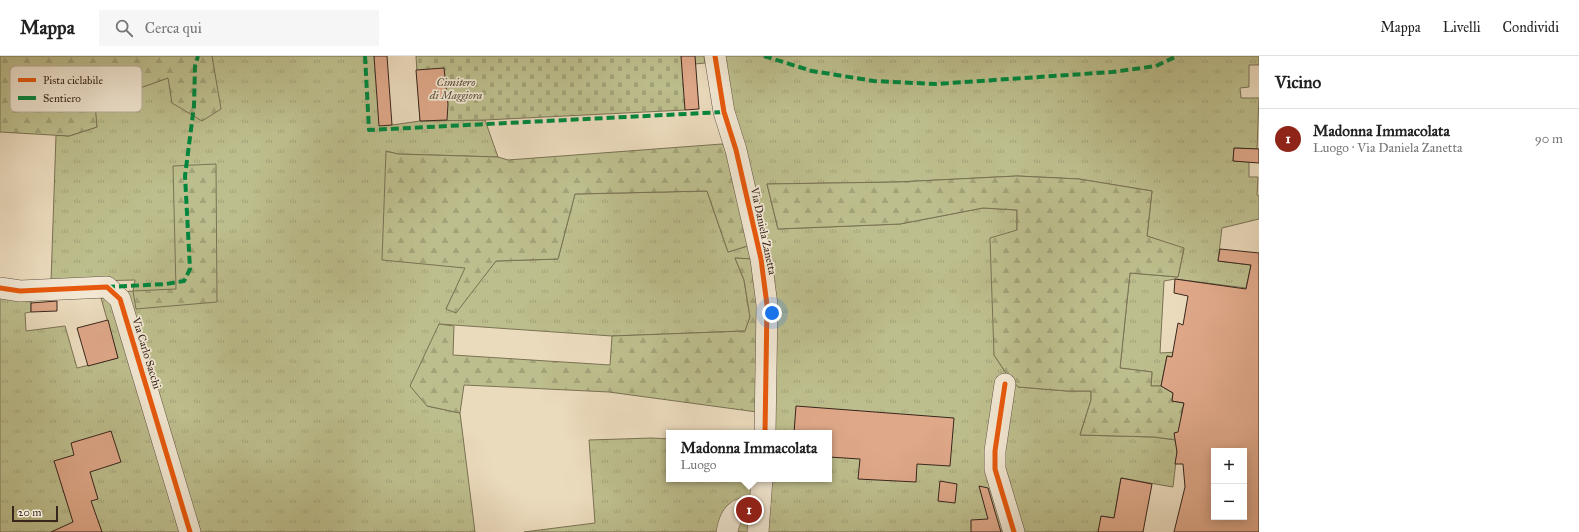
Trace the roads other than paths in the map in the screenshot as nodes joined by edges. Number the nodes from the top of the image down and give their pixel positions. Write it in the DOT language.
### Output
graph roads {
  1 [pos="715,56"];
  2 [pos="0,288"];
  3 [pos="1005,384"];
  4 [pos="765,430"];
  5 [pos="762,482"];
  6 [pos="760,504"];
  7 [pos="190,532"];
  8 [pos="727,532"];
  9 [pos="758,532"];
  10 [pos="1014,532"];
  1 -- 4 [label="street, Via Daniela Zanetta"];
  2 -- 7 [label="street, Via Carlo Sacchi"];
  3 -- 10 [label="street"];
  5 -- 6 [label="street"];
  6 -- 8 [label="street"];
  6 -- 9 [label="street"];
}
